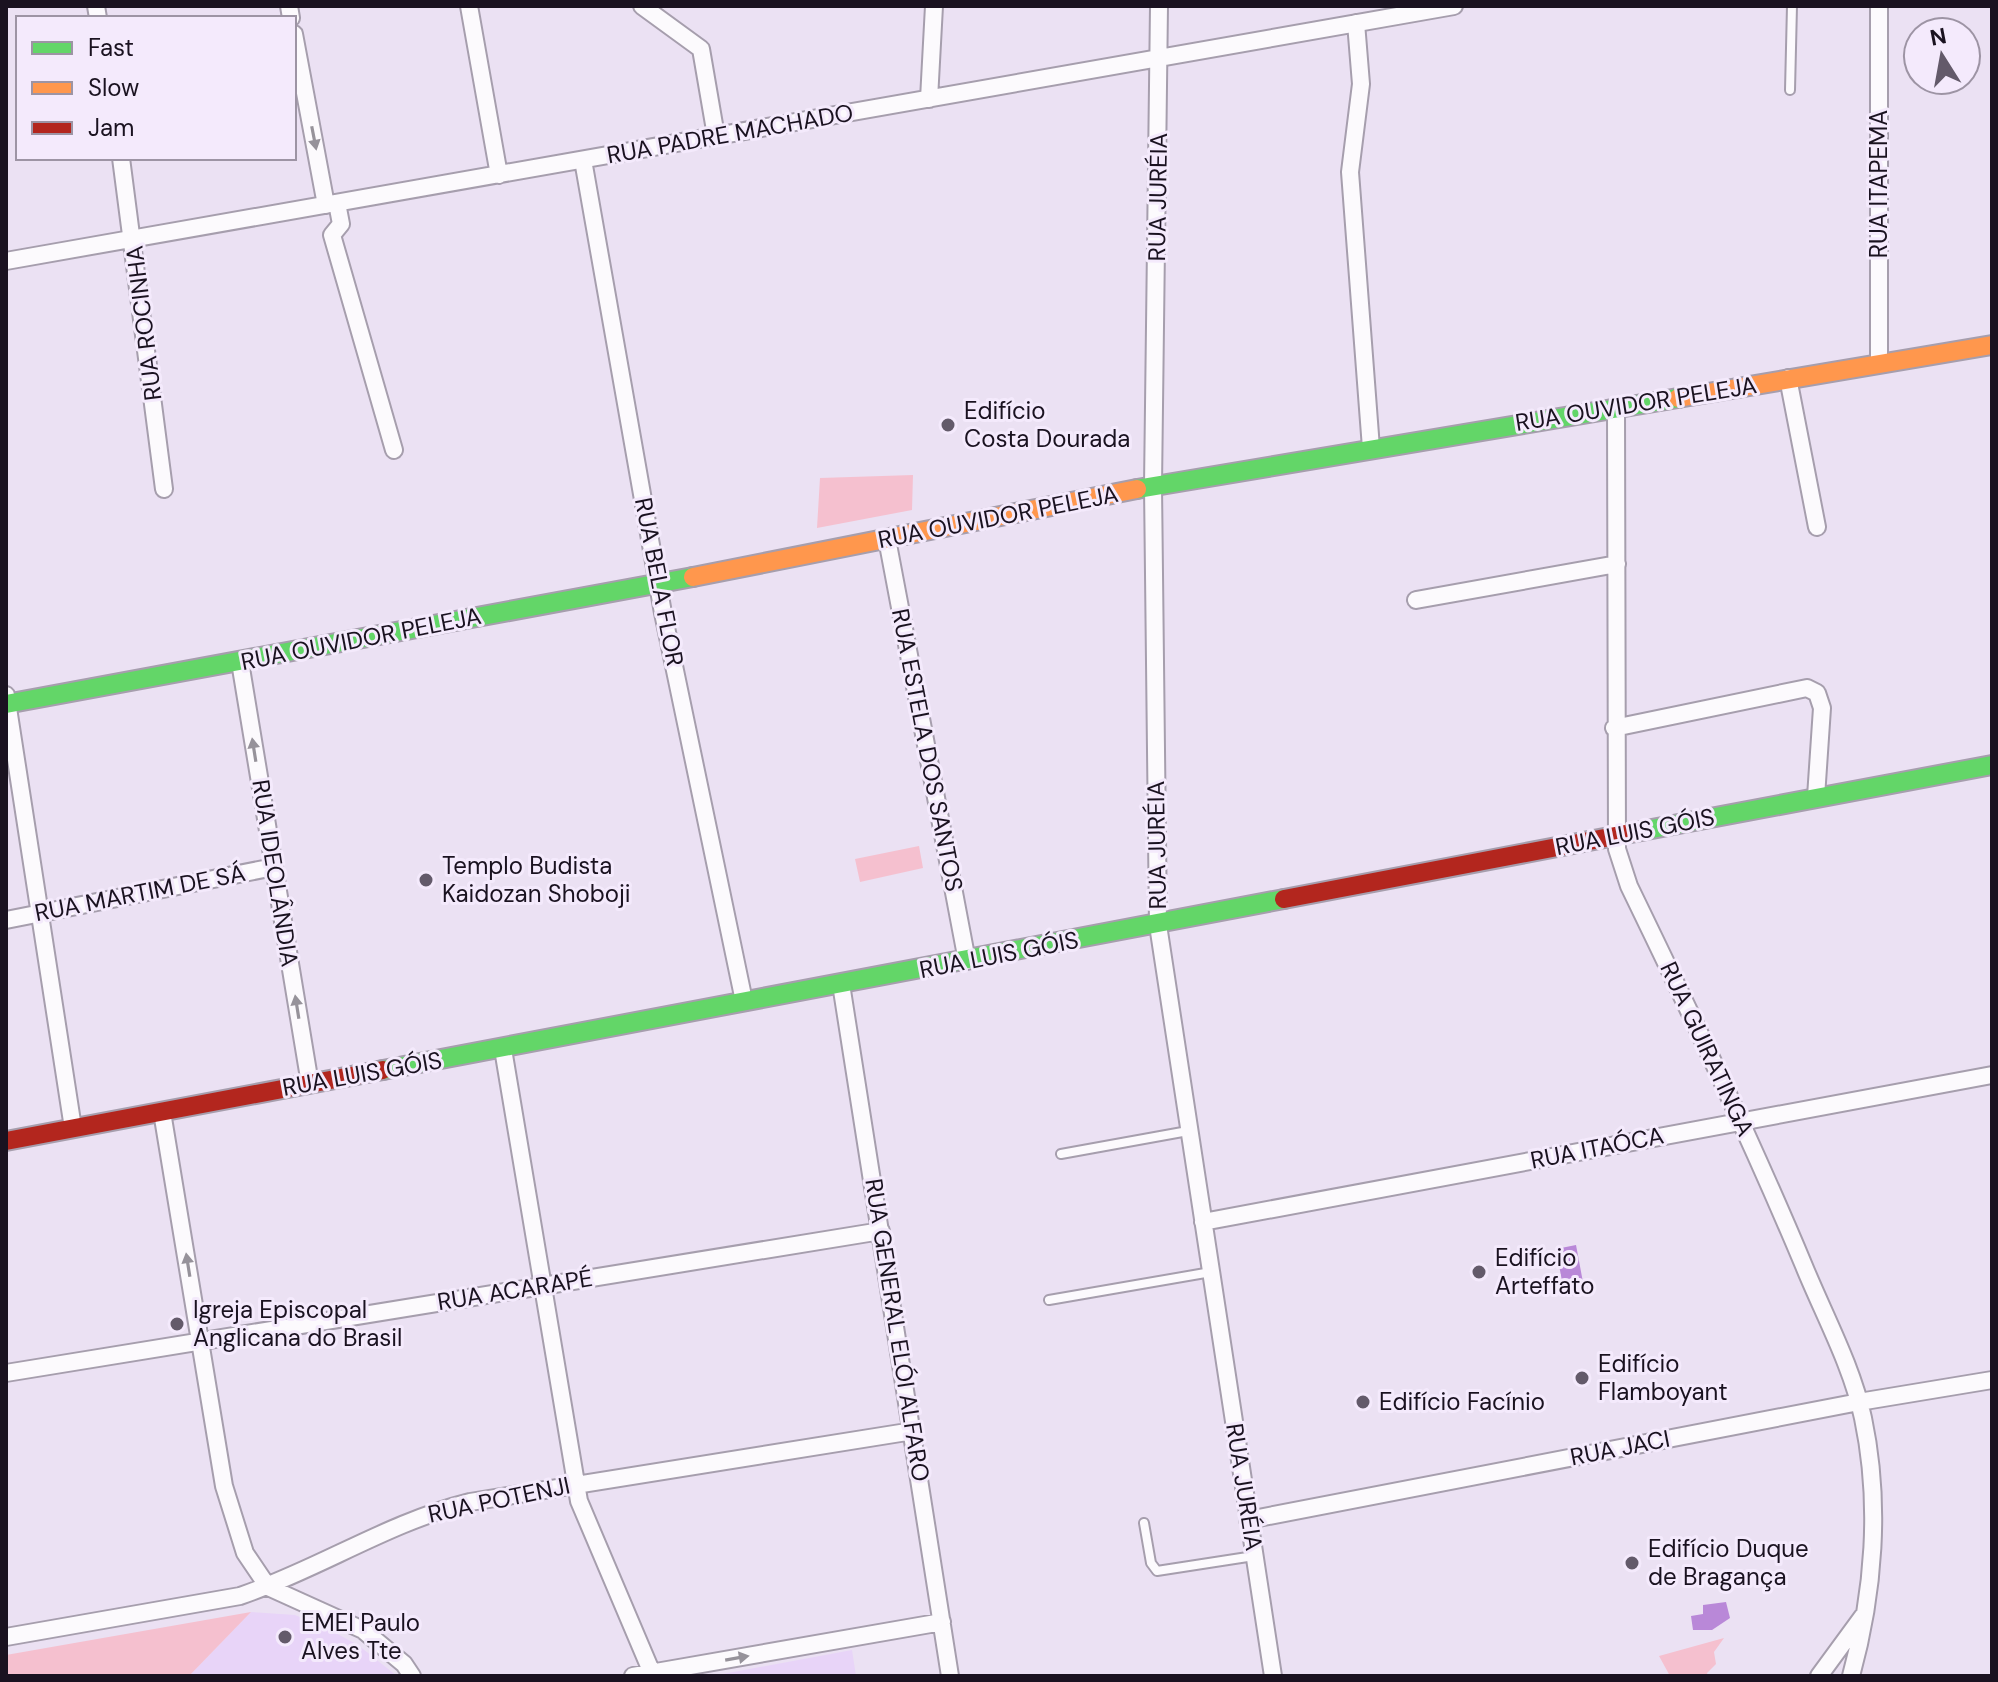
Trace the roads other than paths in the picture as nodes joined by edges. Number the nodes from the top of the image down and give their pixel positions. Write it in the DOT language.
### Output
graph roads {
  1 [pos="469,6"];
  2 [pos="642,6"];
  3 [pos="934,6"];
  4 [pos="1159,6"];
  5 [pos="1454,6"];
  6 [pos="1792,6"];
  7 [pos="1879,6"];
  8 [pos="1356,23"];
  9 [pos="296,43"];
  10 [pos="1159,58"];
  11 [pos="1790,90"];
  12 [pos="929,99"];
  13 [pos="716,136"];
  14 [pos="121,160"];
  15 [pos="583,160"];
  16 [pos="499,175"];
  17 [pos="331,204"];
  18 [pos="133,238"];
  19 [pos="6,261"];
  20 [pos="1992,345"];
  21 [pos="1879,363"];
  22 [pos="1788,378"];
  23 [pos="1616,407"];
  24 [pos="1371,448"];
  25 [pos="394,450"];
  26 [pos="1153,486"];
  27 [pos="164,489"];
  28 [pos="1817,527"];
  29 [pos="887,539"];
  30 [pos="1617,564"];
  31 [pos="658,584"];
  32 [pos="1416,600"];
  33 [pos="240,662"];
  34 [pos="7,700"];
  35 [pos="1614,728"];
  36 [pos="1992,765"];
  37 [pos="1816,797"];
  38 [pos="1615,835"];
  39 [pos="274,867"];
  40 [pos="39,913"];
  41 [pos="6,920"];
  42 [pos="1158,925"];
  43 [pos="967,961"];
  44 [pos="841,984"];
  45 [pos="744,1001"];
  46 [pos="503,1049"];
  47 [pos="1992,1075"];
  48 [pos="310,1084"];
  49 [pos="162,1112"];
  50 [pos="1743,1120"];
  51 [pos="73,1128"];
  52 [pos="1188,1131"];
  53 [pos="6,1141"];
  54 [pos="1061,1154"];
  55 [pos="1203,1222"];
  56 [pos="881,1231"];
  57 [pos="1211,1272"];
  58 [pos="543,1285"];
  59 [pos="1049,1300"];
  60 [pos="201,1342"];
  61 [pos="6,1373"];
  62 [pos="1992,1380"];
  63 [pos="1859,1402"];
  64 [pos="913,1431"];
  65 [pos="575,1483"];
  66 [pos="1248,1520"];
  67 [pos="1144,1523"];
  68 [pos="1254,1556"];
  69 [pos="268,1587"];
  70 [pos="1866,1611"];
  71 [pos="942,1622"];
  72 [pos="6,1637"];
  73 [pos="652,1673"];
  74 [pos="412,1676"];
  75 [pos="633,1676"];
  76 [pos="950,1676"];
  77 [pos="1273,1676"];
  78 [pos="1819,1676"];
  79 [pos="1851,1676"];
  1 -- 16 [label="street"];
  2 -- 13 [label="street"];
  3 -- 12 [label="street"];
  4 -- 10 [label="street, RUA JURÉIA"];
  5 -- 8 [label="street, RUA PADRE MACHADO"];
  6 -- 11 [label="lane"];
  7 -- 21 [label="street, RUA ITAPEMA"];
  8 -- 10 [label="street, RUA PADRE MACHADO"];
  8 -- 24 [label="street"];
  9 -- 17 [label="street, one-way"];
  10 -- 12 [label="street, RUA PADRE MACHADO"];
  10 -- 26 [label="street, RUA JURÉIA"];
  12 -- 13 [label="street, RUA PADRE MACHADO"];
  13 -- 15 [label="street, RUA PADRE MACHADO"];
  14 -- 18 [label="street, RUA ROCINHA"];
  15 -- 16 [label="street, RUA PADRE MACHADO"];
  15 -- 31 [label="street, RUA BELA FLOR"];
  16 -- 17 [label="street, RUA PADRE MACHADO"];
  17 -- 18 [label="street, RUA PADRE MACHADO"];
  17 -- 25 [label="street"];
  18 -- 19 [label="street, RUA PADRE MACHADO"];
  18 -- 27 [label="street, RUA ROCINHA"];
  20 -- 21 [label="street, RUA OUVIDOR PELEJA"];
  21 -- 22 [label="street, RUA OUVIDOR PELEJA"];
  22 -- 23 [label="street, RUA OUVIDOR PELEJA"];
  22 -- 28 [label="street"];
  23 -- 24 [label="street, RUA OUVIDOR PELEJA"];
  23 -- 30 [label="street, RUA GUIRATINGA"];
  24 -- 26 [label="street, RUA OUVIDOR PELEJA"];
  26 -- 29 [label="street, RUA OUVIDOR PELEJA"];
  26 -- 42 [label="street, RUA JURÉIA"];
  29 -- 31 [label="street, RUA OUVIDOR PELEJA"];
  29 -- 43 [label="street, RUA ESTELA DOS SANTOS"];
  30 -- 32 [label="street"];
  30 -- 35 [label="street, RUA GUIRATINGA"];
  31 -- 33 [label="street, RUA OUVIDOR PELEJA"];
  31 -- 45 [label="street, RUA BELA FLOR"];
  33 -- 34 [label="street, RUA OUVIDOR PELEJA"];
  39 -- 33 [label="street, RUA IDEOLÂNDIA, one-way"];
  34 -- 40 [label="street"];
  35 -- 37 [label="street"];
  35 -- 38 [label="street, RUA GUIRATINGA"];
  36 -- 37 [label="street, RUA LUIS GÓIS"];
  37 -- 38 [label="street, RUA LUIS GÓIS"];
  38 -- 42 [label="street, RUA LUIS GÓIS"];
  38 -- 50 [label="street, RUA GUIRATINGA"];
  39 -- 40 [label="street, RUA MARTIM DE SÁ"];
  48 -- 39 [label="street, RUA IDEOLÂNDIA, one-way"];
  40 -- 41 [label="street, RUA MARTIM DE SÁ"];
  40 -- 51 [label="street"];
  42 -- 43 [label="street, RUA LUIS GÓIS"];
  42 -- 52 [label="street, RUA JURÉIA"];
  43 -- 44 [label="street, RUA LUIS GÓIS"];
  44 -- 45 [label="street, RUA LUIS GÓIS"];
  44 -- 56 [label="street, RUA GENERAL ELÓI ALFARO"];
  45 -- 46 [label="street, RUA LUIS GÓIS"];
  46 -- 48 [label="street, RUA LUIS GÓIS"];
  46 -- 58 [label="street"];
  47 -- 50 [label="street, RUA ITAÓCA"];
  48 -- 49 [label="street, RUA LUIS GÓIS"];
  49 -- 51 [label="street, RUA LUIS GÓIS"];
  60 -- 49 [label="street, one-way"];
  50 -- 55 [label="street, RUA ITAÓCA"];
  50 -- 63 [label="street, RUA GUIRATINGA"];
  51 -- 53 [label="street, RUA LUIS GÓIS"];
  52 -- 54 [label="lane"];
  52 -- 55 [label="street, RUA JURÉIA"];
  55 -- 57 [label="street, RUA JURÉIA"];
  56 -- 58 [label="street, RUA ACARAPÉ"];
  56 -- 64 [label="street, RUA GENERAL ELÓI ALFARO"];
  57 -- 59 [label="lane"];
  57 -- 66 [label="street, RUA JURÉIA"];
  58 -- 60 [label="street, RUA ACARAPÉ"];
  58 -- 65 [label="street"];
  60 -- 61 [label="street, RUA ACARAPÉ"];
  60 -- 69 [label="street"];
  62 -- 63 [label="street, RUA JACI"];
  63 -- 66 [label="street, RUA JACI"];
  63 -- 70 [label="street, RUA GUIRATINGA"];
  64 -- 65 [label="street, RUA POTENJI"];
  64 -- 71 [label="street, RUA GENERAL ELÓI ALFARO"];
  65 -- 69 [label="street, RUA POTENJI"];
  65 -- 73 [label="street"];
  66 -- 68 [label="street, RUA JURÉIA"];
  67 -- 68 [label="lane"];
  68 -- 77 [label="street, RUA JURÉIA"];
  69 -- 72 [label="street, RUA POTENJI"];
  69 -- 74 [label="street"];
  70 -- 78 [label="street"];
  70 -- 79 [label="street, RUA GUIRATINGA"];
  73 -- 71 [label="street, one-way"];
  71 -- 76 [label="street, RUA GENERAL ELÓI ALFARO"];
  73 -- 75 [label="street"];
}
